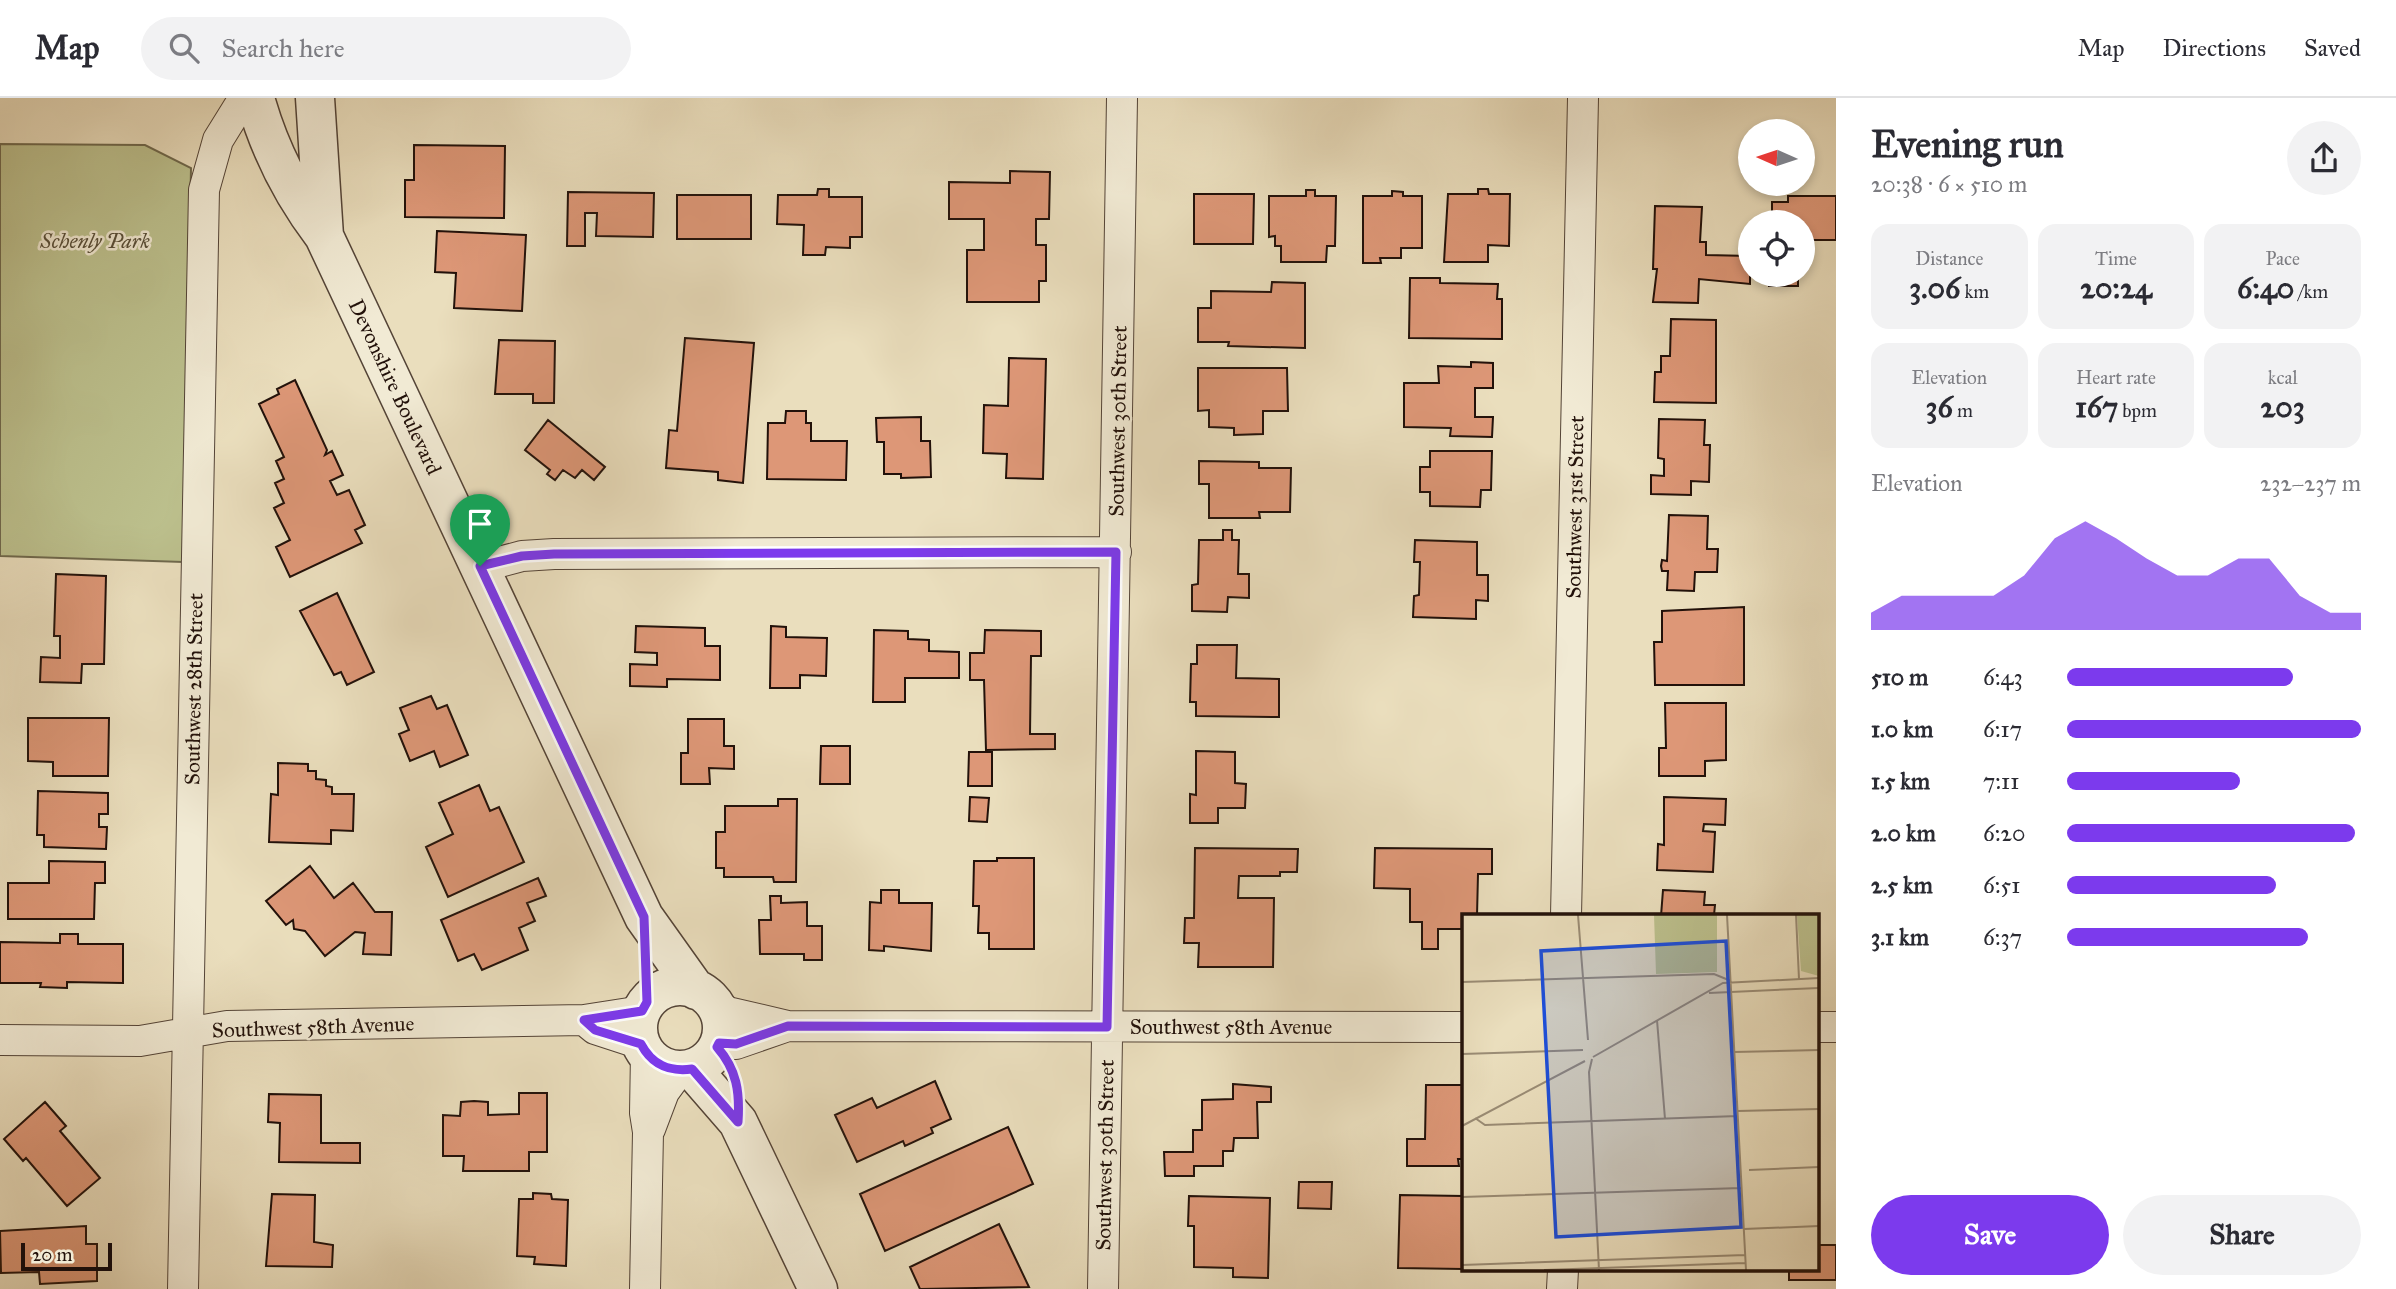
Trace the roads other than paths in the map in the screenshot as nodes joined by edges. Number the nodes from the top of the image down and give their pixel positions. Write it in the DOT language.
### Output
graph roads {
  1 [pos="244,98"];
  2 [pos="255,98"];
  3 [pos="315,98"];
  4 [pos="1122,98"];
  5 [pos="1583,98"];
  6 [pos="324,236"];
  7 [pos="1116,552"];
  8 [pos="480,566"];
  9 [pos="1566,914"];
  10 [pos="644,917"];
  11 [pos="703,995"];
  12 [pos="788,1026"];
  13 [pos="644,1027"];
  14 [pos="1107,1027"];
  15 [pos="1462,1027"];
  16 [pos="1818,1027"];
  17 [pos="1836,1027"];
  18 [pos="188,1034"];
  19 [pos="0,1040"];
  20 [pos="702,1057"];
  21 [pos="648,1132"];
  22 [pos="183,1289"];
  23 [pos="645,1289"];
  24 [pos="818,1289"];
  25 [pos="1103,1289"];
  1 -- 18 [label="street, Southwest 28th Street"];
  2 -- 6 [label="street, Devonshire Boulevard"];
  3 -- 6 [label="street, Devonshire Boulevard"];
  4 -- 7 [label="street, Southwest 30th Street"];
  5 -- 9 [label="street, Southwest 31st Street"];
  6 -- 8 [label="street, Devonshire Boulevard"];
  7 -- 8 [label="street"];
  7 -- 14 [label="street, Southwest 30th Street"];
  8 -- 10 [label="street, Devonshire Boulevard"];
  10 -- 11 [label="street, Devonshire Boulevard"];
  10 -- 13 [label="street, Devonshire Boulevard"];
  11 -- 12 [label="street, Southwest 58th Avenue"];
  11 -- 13 [label="street"];
  11 -- 20 [label="street"];
  12 -- 14 [label="street, Southwest 58th Avenue"];
  12 -- 20 [label="street, Southwest 58th Avenue"];
  13 -- 18 [label="street, Southwest 58th Avenue"];
  13 -- 20 [label="street"];
  13 -- 21 [label="street"];
  14 -- 15 [label="street, Southwest 58th Avenue"];
  14 -- 25 [label="street, Southwest 30th Street"];
  16 -- 17 [label="street"];
  18 -- 19 [label="street, Southwest 58th Avenue"];
  18 -- 22 [label="street, Southwest 28th Street"];
  20 -- 21 [label="street"];
  20 -- 24 [label="street"];
  21 -- 23 [label="street"];
}
